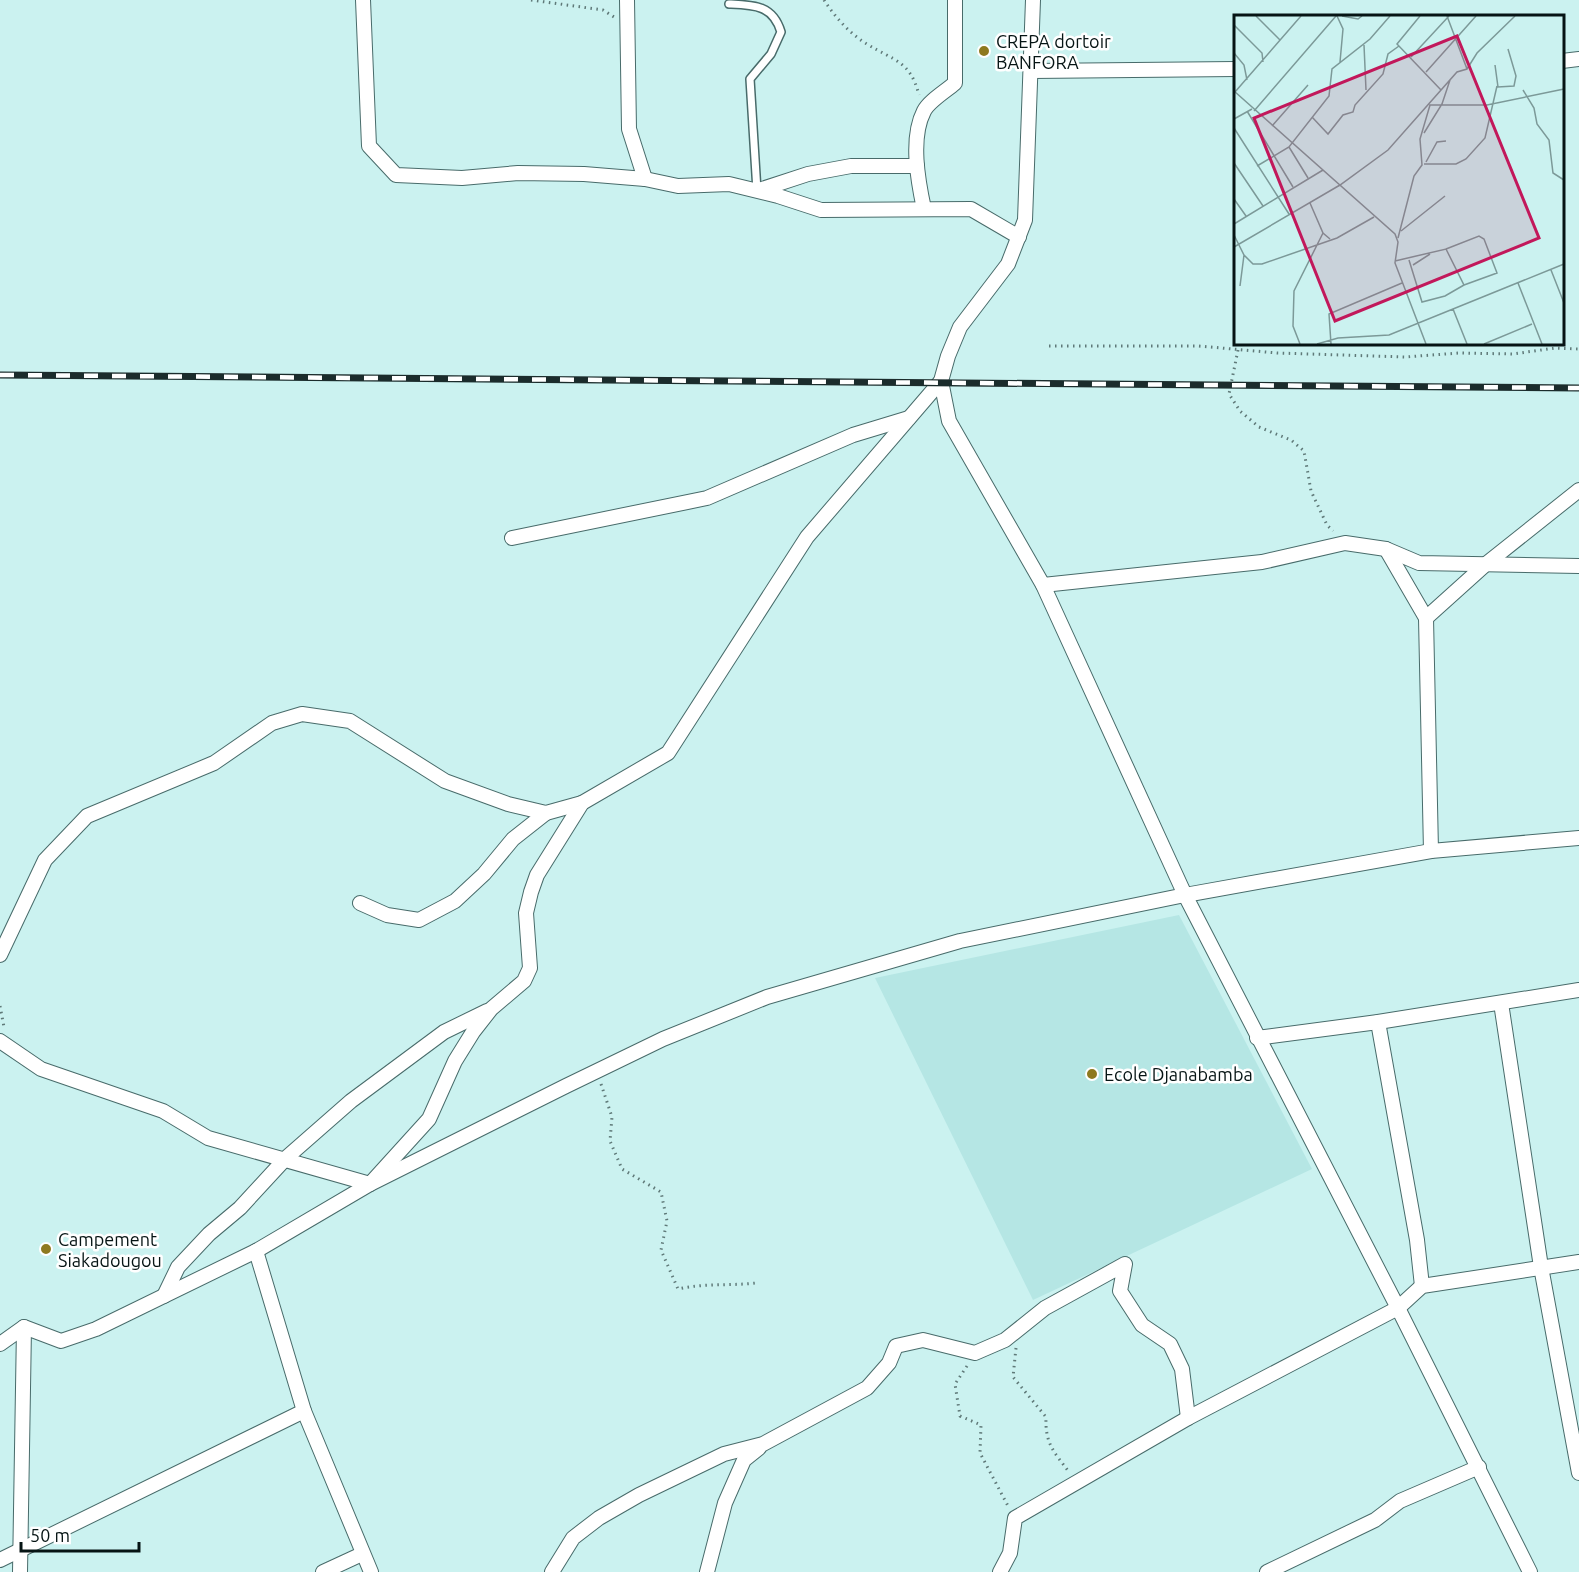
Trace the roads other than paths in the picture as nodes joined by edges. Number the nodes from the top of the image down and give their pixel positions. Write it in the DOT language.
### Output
graph roads {
  1 [pos="363,0"];
  2 [pos="627,0"];
  3 [pos="955,0"];
  4 [pos="1033,0"];
  5 [pos="729,4"];
  6 [pos="1579,59"];
  7 [pos="1564,61"];
  8 [pos="1234,69"];
  9 [pos="1032,71"];
  10 [pos="917,166"];
  11 [pos="645,178"];
  12 [pos="757,191"];
  13 [pos="924,208"];
  14 [pos="1019,237"];
  15 [pos="941,381"];
  16 [pos="909,418"];
  17 [pos="1579,490"];
  18 [pos="512,538"];
  19 [pos="1386,549"];
  20 [pos="1486,564"];
  21 [pos="1579,566"];
  22 [pos="1043,585"];
  23 [pos="1426,618"];
  24 [pos="582,803"];
  25 [pos="546,813"];
  26 [pos="1579,838"];
  27 [pos="1431,851"];
  28 [pos="1185,895"];
  29 [pos="360,903"];
  30 [pos="0,955"];
  31 [pos="1579,990"];
  32 [pos="1501,1004"];
  33 [pos="491,1009"];
  34 [pos="1378,1022"];
  35 [pos="1257,1038"];
  36 [pos="0,1041"];
  37 [pos="286,1158"];
  38 [pos="370,1184"];
  39 [pos="256,1251"];
  40 [pos="1579,1262"];
  41 [pos="1540,1267"];
  42 [pos="1422,1286"];
  43 [pos="164,1296"];
  44 [pos="1398,1308"];
  45 [pos="24,1327"];
  46 [pos="0,1344"];
  47 [pos="304,1411"];
  48 [pos="1188,1418"];
  49 [pos="763,1444"];
  50 [pos="1479,1467"];
  51 [pos="1579,1473"];
  52 [pos="21,1549"];
  53 [pos="362,1554"];
  54 [pos="0,1560"];
  55 [pos="20,1572"];
  56 [pos="323,1572"];
  57 [pos="371,1572"];
  58 [pos="552,1572"];
  59 [pos="707,1572"];
  60 [pos="1000,1572"];
  61 [pos="1267,1572"];
  62 [pos="1530,1572"];
  1 -- 11 [label="street"];
  2 -- 11 [label="street"];
  3 -- 10 [label="street"];
  4 -- 9 [label="street"];
  5 -- 12 [label="lane"];
  6 -- 7 [label="street"];
  8 -- 9 [label="street"];
  9 -- 14 [label="street"];
  10 -- 12 [label="street"];
  10 -- 13 [label="street"];
  11 -- 12 [label="street"];
  12 -- 13 [label="street"];
  13 -- 14 [label="street"];
  14 -- 15 [label="street"];
  15 -- 16 [label="street"];
  15 -- 22 [label="street"];
  16 -- 18 [label="street"];
  16 -- 24 [label="street"];
  17 -- 20 [label="street"];
  19 -- 20 [label="street"];
  19 -- 22 [label="street"];
  19 -- 23 [label="street"];
  20 -- 21 [label="street"];
  20 -- 23 [label="street"];
  22 -- 28 [label="street"];
  23 -- 27 [label="street"];
  24 -- 25 [label="street"];
  24 -- 33 [label="street"];
  25 -- 29 [label="street"];
  25 -- 30 [label="street"];
  26 -- 27 [label="street"];
  27 -- 28 [label="street"];
  28 -- 35 [label="street"];
  28 -- 38 [label="street"];
  31 -- 32 [label="street"];
  32 -- 34 [label="street"];
  32 -- 41 [label="street"];
  33 -- 37 [label="street"];
  33 -- 38 [label="street"];
  34 -- 35 [label="street"];
  34 -- 42 [label="street"];
  35 -- 44 [label="street"];
  36 -- 37 [label="street"];
  37 -- 38 [label="street"];
  37 -- 43 [label="street"];
  38 -- 39 [label="street"];
  39 -- 43 [label="street"];
  39 -- 47 [label="street"];
  40 -- 41 [label="street"];
  41 -- 42 [label="street"];
  41 -- 51 [label="street"];
  42 -- 44 [label="street"];
  43 -- 45 [label="street"];
  44 -- 48 [label="street"];
  44 -- 50 [label="street"];
  45 -- 46 [label="street"];
  45 -- 52 [label="street"];
  47 -- 52 [label="street"];
  47 -- 53 [label="street"];
  48 -- 49 [label="street"];
  48 -- 60 [label="street"];
  49 -- 58 [label="street"];
  49 -- 59 [label="street"];
  50 -- 61 [label="street"];
  50 -- 62 [label="street"];
  52 -- 54 [label="street"];
  52 -- 55 [label="street"];
  53 -- 56 [label="street"];
  53 -- 57 [label="street"];
}
